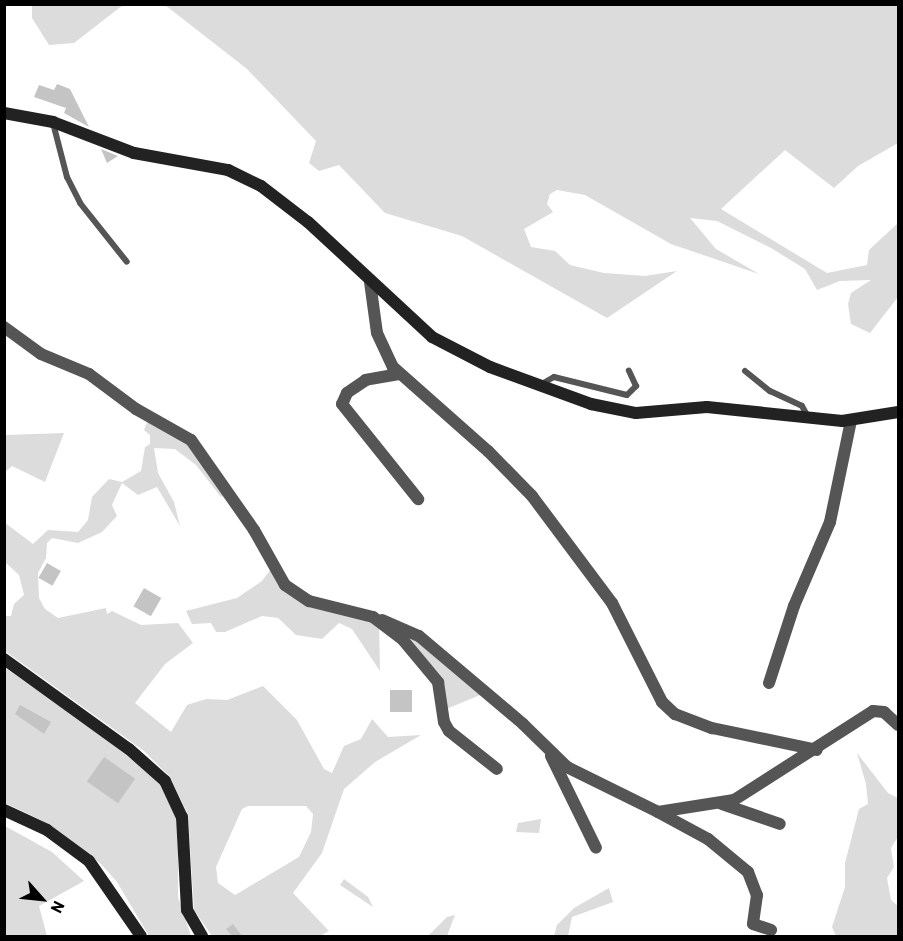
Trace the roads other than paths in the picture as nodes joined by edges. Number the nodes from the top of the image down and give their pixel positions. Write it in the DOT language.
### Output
graph roads {
  1 [pos="4,113"];
  2 [pos="53,122"];
  3 [pos="128,262"];
  4 [pos="370,282"];
  5 [pos="4,327"];
  6 [pos="628,371"];
  7 [pos="745,371"];
  8 [pos="399,374"];
  9 [pos="540,385"];
  10 [pos="898,412"];
  11 [pos="808,418"];
  12 [pos="851,421"];
  13 [pos="418,499"];
  14 [pos="373,617"];
  15 [pos="4,659"];
  16 [pos="769,682"];
  17 [pos="898,725"];
  18 [pos="548,749"];
  19 [pos="817,750"];
  20 [pos="497,769"];
  21 [pos="719,803"];
  22 [pos="4,810"];
  23 [pos="658,812"];
  24 [pos="780,824"];
  25 [pos="596,848"];
  26 [pos="771,930"];
  27 [pos="141,936"];
  28 [pos="202,936"];
  1 -- 2 [label="main road"];
  2 -- 3 [label="lane"];
  2 -- 4 [label="main road"];
  4 -- 8 [label="street"];
  4 -- 9 [label="main road"];
  5 -- 14 [label="street"];
  6 -- 9 [label="lane"];
  7 -- 11 [label="lane"];
  8 -- 13 [label="street"];
  8 -- 19 [label="street"];
  9 -- 11 [label="main road"];
  10 -- 12 [label="main road"];
  11 -- 12 [label="main road"];
  12 -- 16 [label="street"];
  14 -- 18 [label="street"];
  14 -- 20 [label="street"];
  15 -- 28 [label="main road"];
  17 -- 19 [label="street"];
  18 -- 23 [label="street"];
  18 -- 25 [label="street"];
  19 -- 21 [label="street"];
  21 -- 23 [label="street"];
  21 -- 24 [label="street"];
  22 -- 27 [label="main road"];
  23 -- 26 [label="street"];
}
